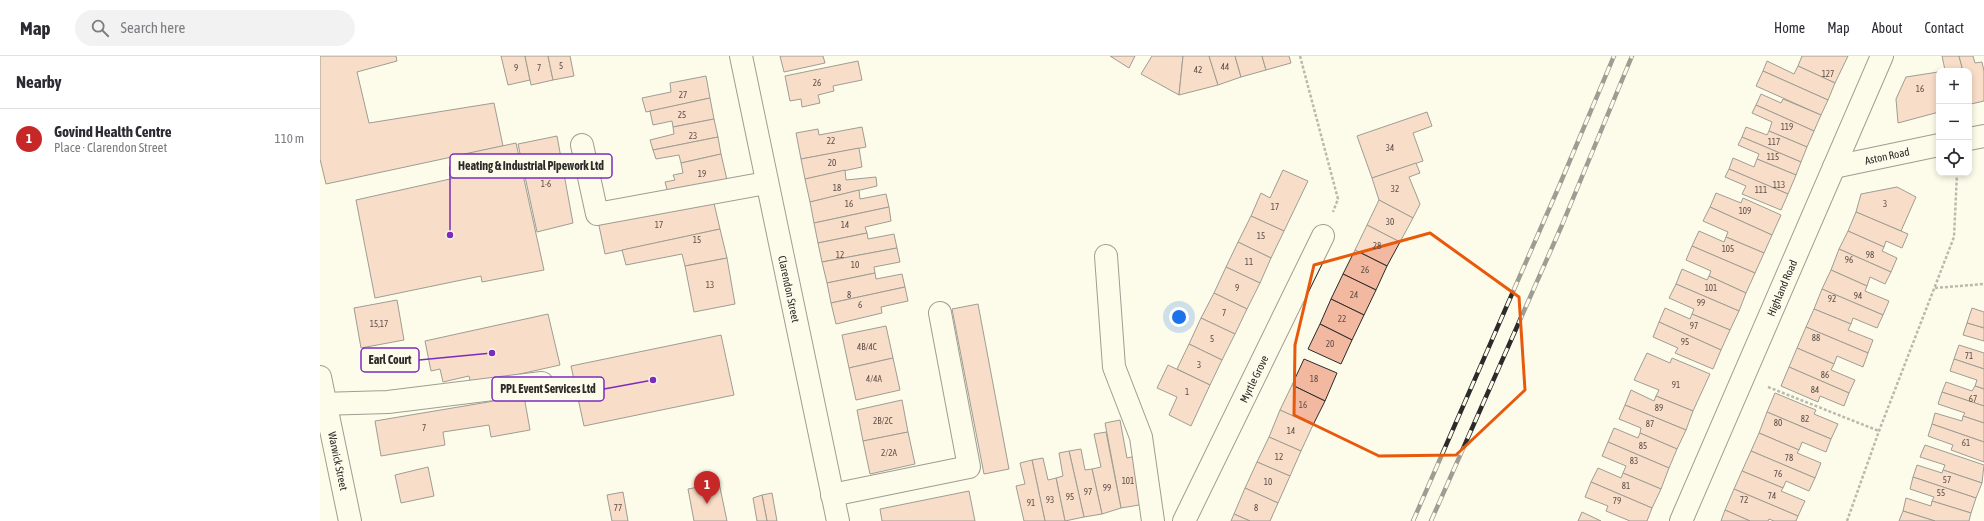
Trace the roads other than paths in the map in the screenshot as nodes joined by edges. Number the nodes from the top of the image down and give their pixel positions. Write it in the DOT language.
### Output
graph roads {
  1 [pos="741,56"];
  2 [pos="1882,56"];
  3 [pos="1984,136"];
  4 [pos="1972,138"];
  5 [pos="582,146"];
  6 [pos="1936,146"];
  7 [pos="1834,167"];
  8 [pos="766,183"];
  9 [pos="1323,236"];
  10 [pos="1106,256"];
  11 [pos="940,313"];
  12 [pos="320,377"];
  13 [pos="542,383"];
  14 [pos="323,404"];
  15 [pos="832,495"];
  16 [pos="350,521"];
  17 [pos="838,521"];
  18 [pos="1153,521"];
  19 [pos="1184,521"];
  20 [pos="1681,521"];
  1 -- 8 [label="street, Clarendon Street"];
  2 -- 7 [label="street, Highland Road"];
  3 -- 4 [label="street"];
  5 -- 8 [label="street"];
  6 -- 7 [label="street, Aston Road"];
  7 -- 20 [label="street, Highland Road"];
  8 -- 15 [label="street, Clarendon Street"];
  9 -- 19 [label="street, Myrtle Grove"];
  10 -- 18 [label="street"];
  11 -- 15 [label="street"];
  12 -- 14 [label="street, Warwick Street"];
  13 -- 14 [label="street"];
  14 -- 16 [label="street, Warwick Street"];
  15 -- 17 [label="street, Clarendon Street"];
}
